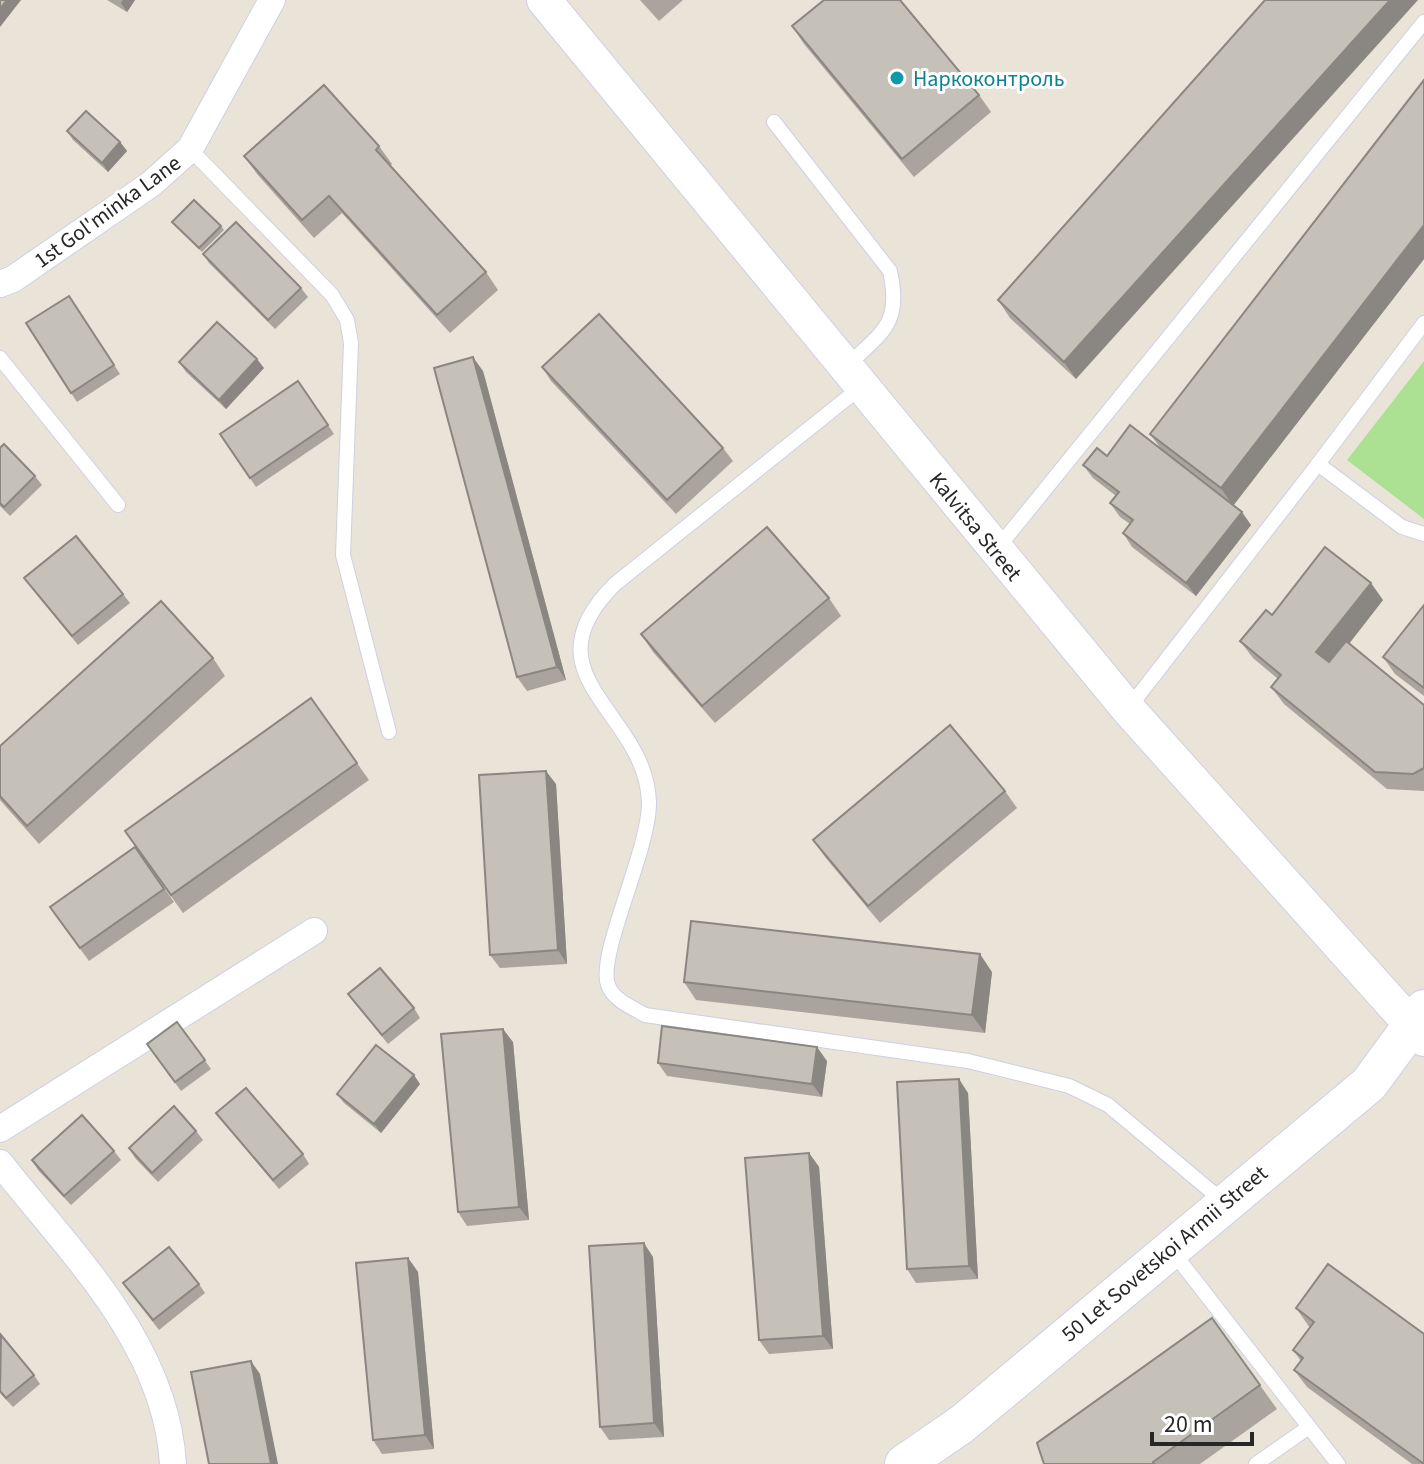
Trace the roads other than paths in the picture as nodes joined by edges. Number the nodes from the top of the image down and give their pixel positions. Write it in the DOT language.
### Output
graph roads {
  1 [pos="272,0"];
  2 [pos="544,0"];
  3 [pos="1424,22"];
  4 [pos="774,122"];
  5 [pos="190,149"];
  6 [pos="0,284"];
  7 [pos="1424,323"];
  8 [pos="0,358"];
  9 [pos="853,377"];
  10 [pos="1318,464"];
  11 [pos="118,505"];
  12 [pos="1424,534"];
  13 [pos="996,551"];
  14 [pos="1128,709"];
  15 [pos="389,732"];
  16 [pos="314,931"];
  17 [pos="1419,1026"];
  18 [pos="0,1129"];
  19 [pos="0,1163"];
  20 [pos="1224,1202"];
  21 [pos="1170,1248"];
  22 [pos="1309,1427"];
  23 [pos="923,1459"];
  24 [pos="173,1464"];
  25 [pos="1256,1464"];
  26 [pos="1338,1464"];
  1 -- 5 [label="street, 1st Gol'minka Lane"];
  2 -- 9 [label="street, Kalvitsa Street"];
  3 -- 13 [label="lane"];
  4 -- 9 [label="lane"];
  5 -- 6 [label="street, 1st Gol'minka Lane"];
  5 -- 15 [label="lane"];
  7 -- 10 [label="lane"];
  8 -- 11 [label="lane"];
  9 -- 13 [label="street, Kalvitsa Street"];
  9 -- 20 [label="lane"];
  10 -- 12 [label="lane"];
  10 -- 14 [label="lane"];
  13 -- 14 [label="street, Kalvitsa Street"];
  14 -- 17 [label="street, Kalvitsa Street"];
  16 -- 18 [label="street"];
  17 -- 20 [label="main road, 50 Let Sovetskoi Armii Street"];
  19 -- 24 [label="street"];
  20 -- 21 [label="main road, 50 Let Sovetskoi Armii Street"];
  21 -- 22 [label="lane"];
  21 -- 23 [label="main road, 50 Let Sovetskoi Armii Street"];
  22 -- 25 [label="lane"];
  22 -- 26 [label="lane"];
}
